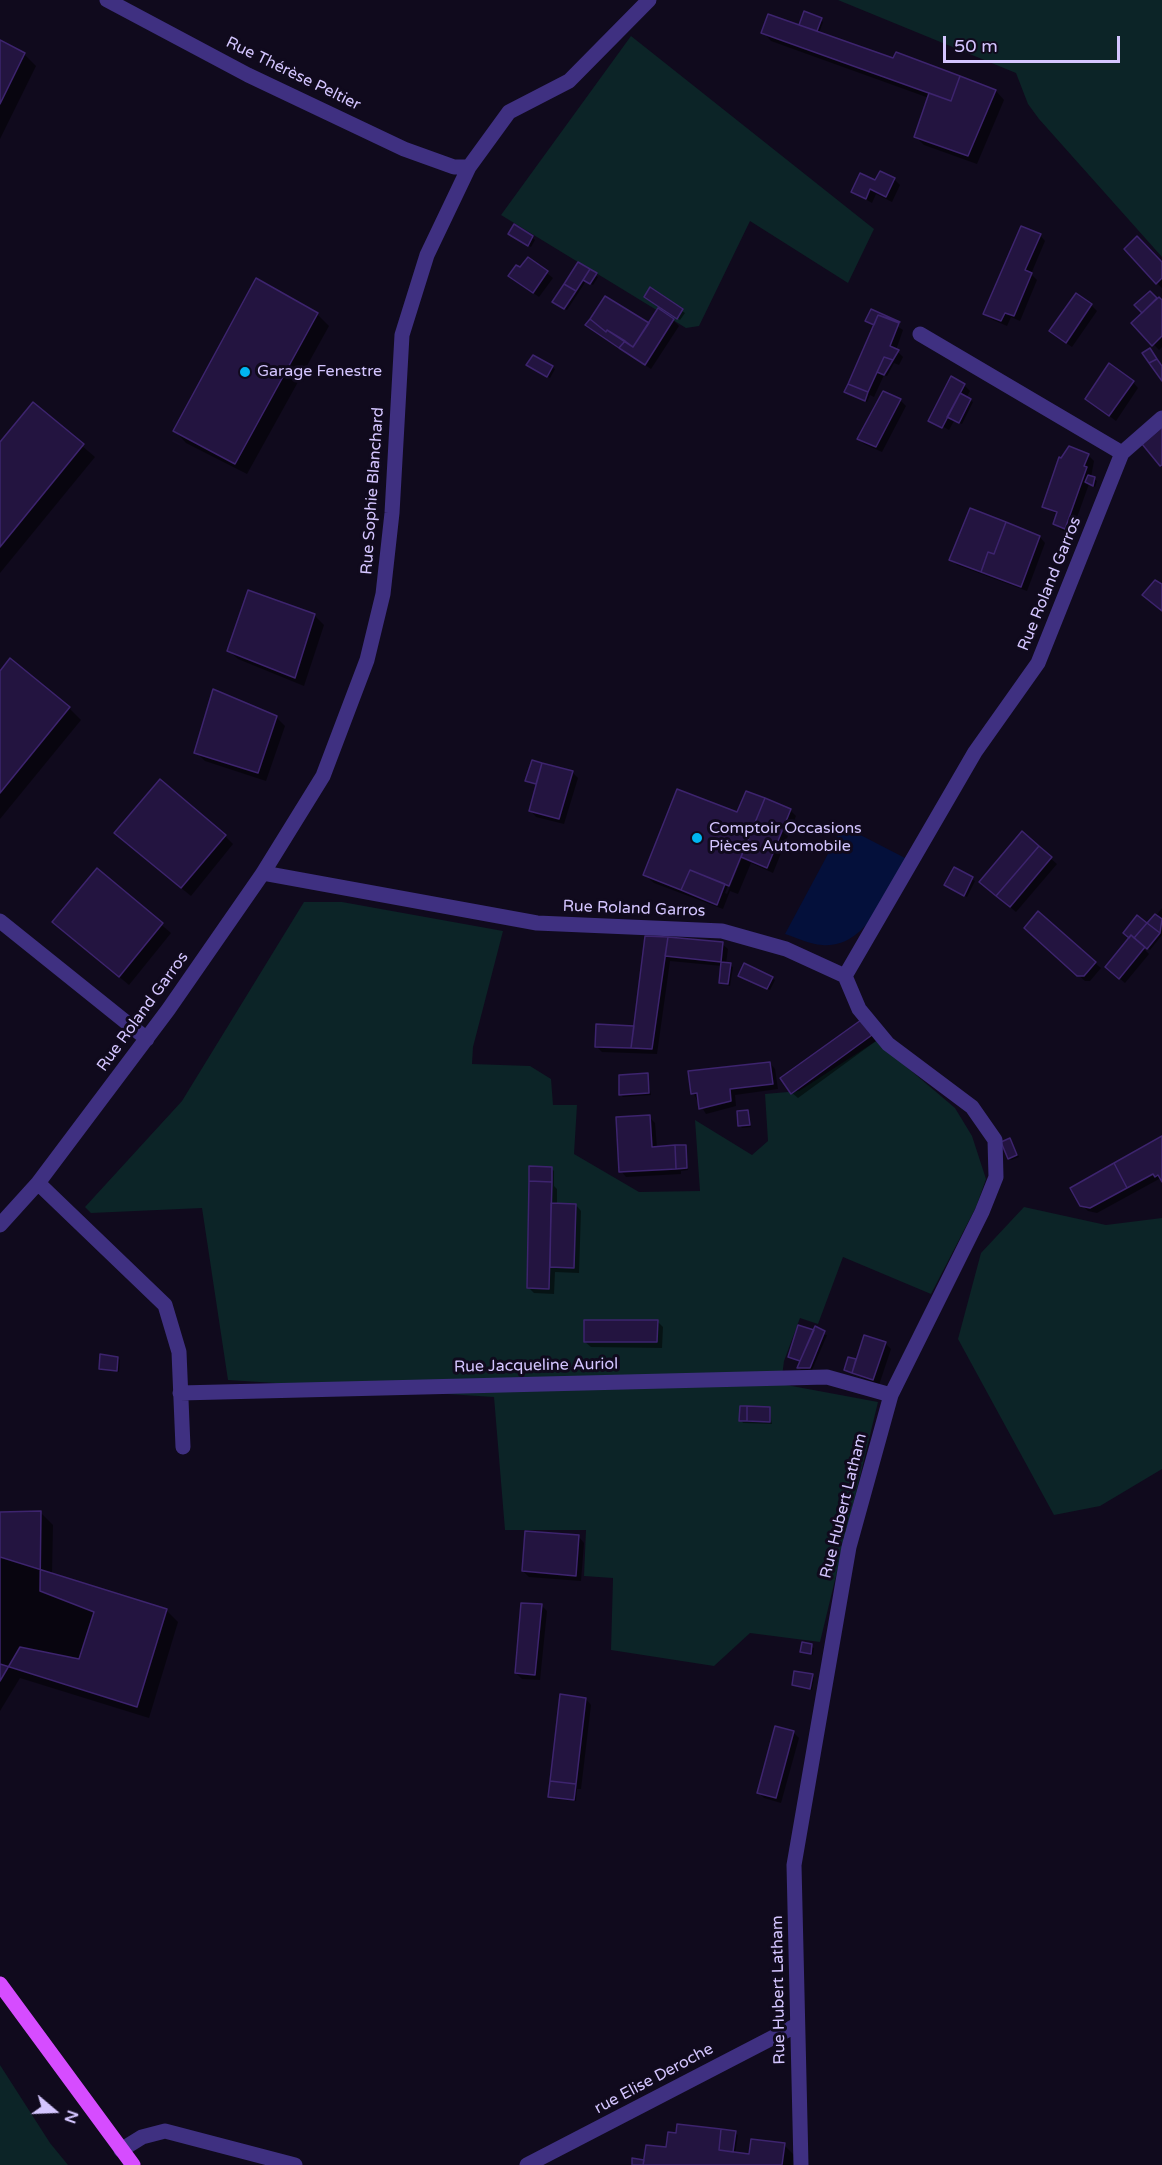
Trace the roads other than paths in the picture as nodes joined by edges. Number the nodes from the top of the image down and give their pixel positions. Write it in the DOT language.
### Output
graph roads {
  1 [pos="107,0"];
  2 [pos="648,0"];
  3 [pos="469,167"];
  4 [pos="920,334"];
  5 [pos="1162,418"];
  6 [pos="1122,453"];
  7 [pos="263,873"];
  8 [pos="0,921"];
  9 [pos="845,976"];
  10 [pos="147,1040"];
  11 [pos="38,1184"];
  12 [pos="0,1225"];
  13 [pos="180,1393"];
  14 [pos="891,1395"];
  15 [pos="183,1447"];
  16 [pos="0,1984"];
  17 [pos="797,2025"];
  18 [pos="121,2150"];
  19 [pos="133,2165"];
  20 [pos="295,2165"];
  21 [pos="527,2165"];
  22 [pos="801,2165"];
  1 -- 3 [label="street, Rue Thérèse Peltier"];
  2 -- 3 [label="street, Rue Sophie Blanchard"];
  3 -- 7 [label="street, Rue Sophie Blanchard"];
  4 -- 6 [label="street"];
  5 -- 6 [label="street, Rue Roland Garros"];
  6 -- 9 [label="street, Rue Roland Garros"];
  7 -- 9 [label="street, Rue Roland Garros"];
  7 -- 10 [label="street, Rue Roland Garros"];
  8 -- 10 [label="street"];
  9 -- 14 [label="street, Rue Hubert Latham"];
  10 -- 11 [label="street, Rue Roland Garros"];
  11 -- 12 [label="street, Rue Roland Garros"];
  11 -- 13 [label="street"];
  13 -- 14 [label="street, Rue Jacqueline Auriol"];
  13 -- 15 [label="street"];
  14 -- 17 [label="street, Rue Hubert Latham"];
  16 -- 18 [label="main road"];
  17 -- 21 [label="street, rue Elise Deroche"];
  17 -- 22 [label="street, Rue Hubert Latham"];
  18 -- 19 [label="main road"];
  18 -- 20 [label="street"];
}
